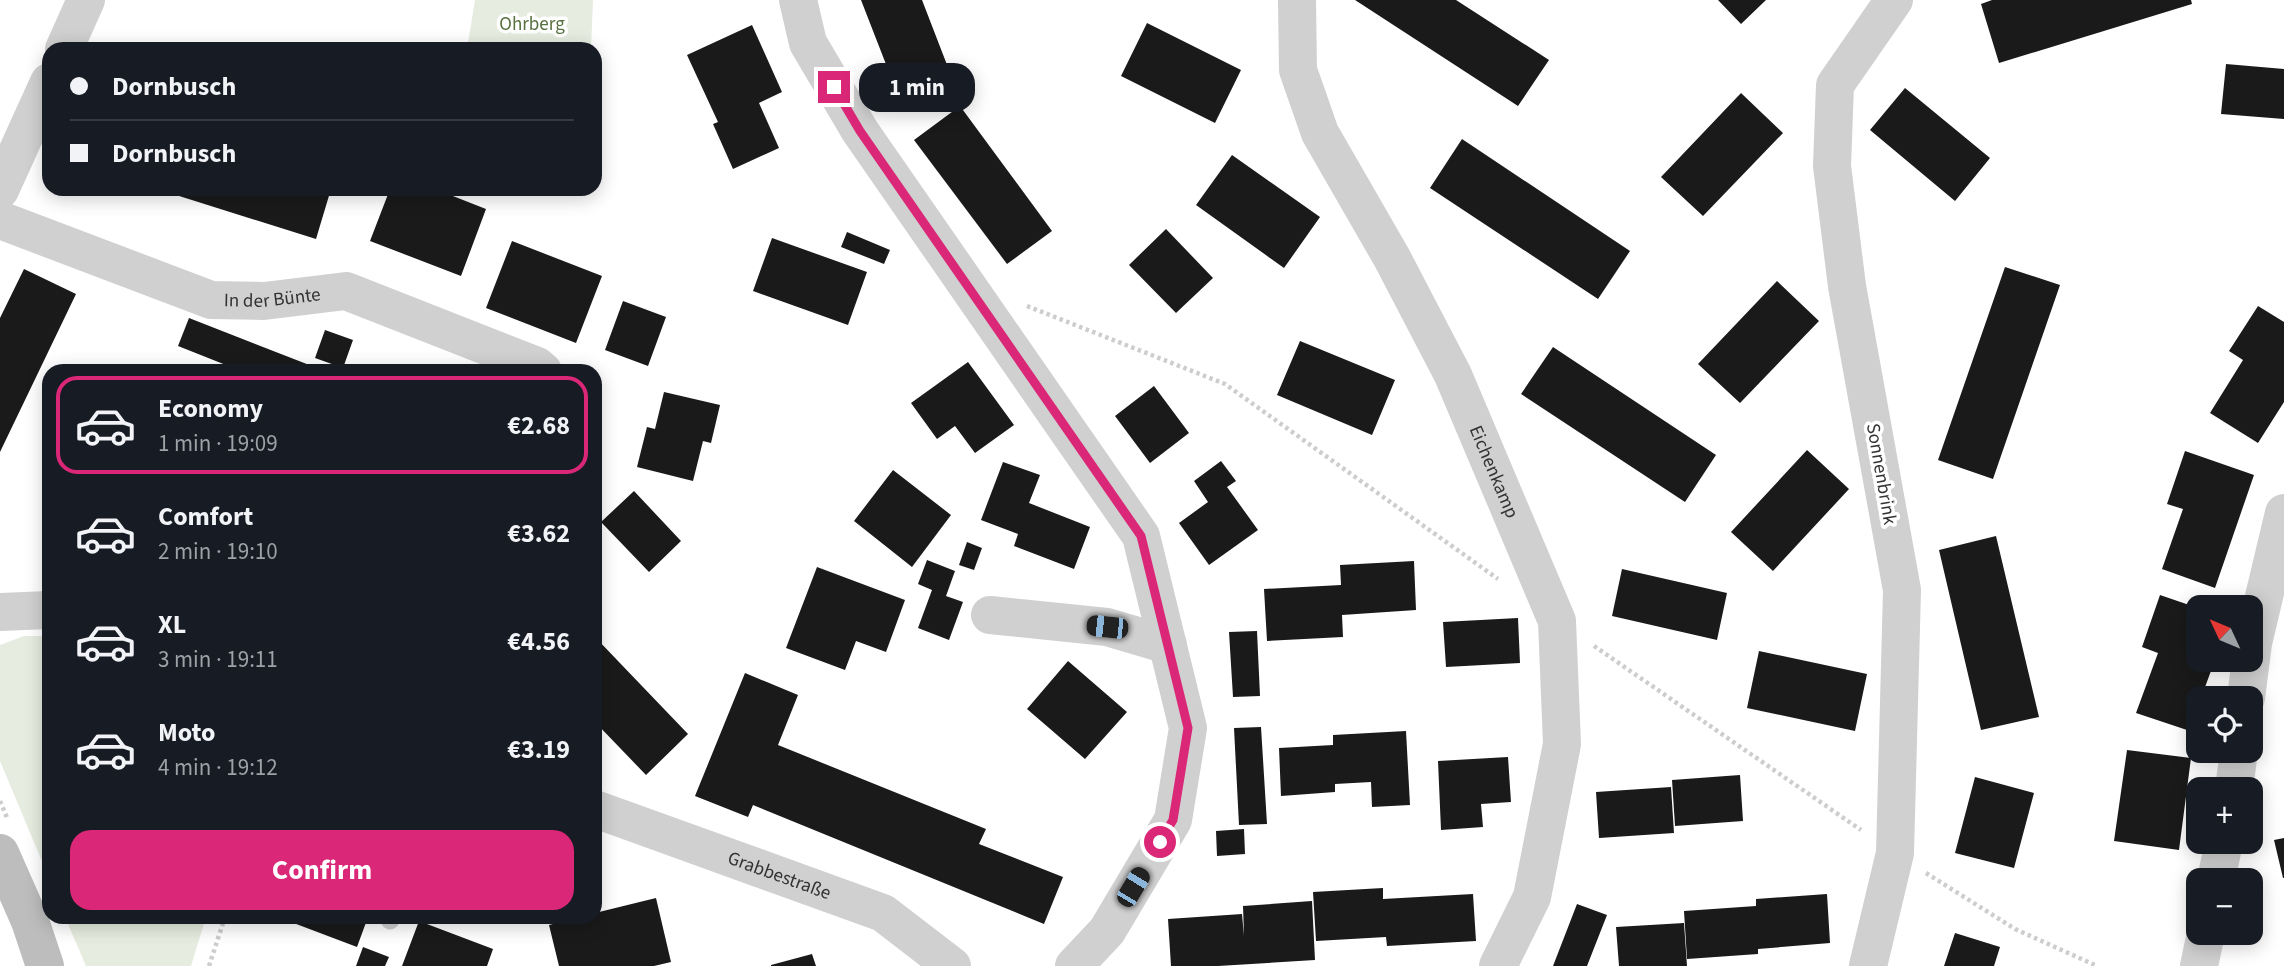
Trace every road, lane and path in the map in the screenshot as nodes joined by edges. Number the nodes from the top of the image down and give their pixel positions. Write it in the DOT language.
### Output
graph roads {
  1 [pos="86,0"];
  2 [pos="798,0"];
  3 [pos="1297,0"];
  4 [pos="1894,0"];
  5 [pos="67,42"];
  6 [pos="42,97"];
  7 [pos="0,190"];
  8 [pos="0,220"];
  9 [pos="532,364"];
  10 [pos="2284,513"];
  11 [pos="42,610"];
  12 [pos="0,612"];
  13 [pos="990,615"];
  14 [pos="1168,645"];
  15 [pos="2248,686"];
  16 [pos="602,812"];
  17 [pos="0,852"];
  18 [pos="223,924"];
  19 [pos="2203,945"];
  20 [pos="44,966"];
  21 [pos="209,966"];
  22 [pos="952,966"];
  23 [pos="1074,966"];
  24 [pos="1498,966"];
  25 [pos="1868,966"];
  26 [pos="2199,966"];
  1 -- 5 [label="street"];
  2 -- 14 [label="street"];
  3 -- 24 [label="street, Eichenkamp"];
  4 -- 25 [label="street, Sonnenbrink"];
  6 -- 7 [label="street"];
  8 -- 9 [label="street, In der Bünte"];
  10 -- 15 [label="street"];
  11 -- 12 [label="street"];
  13 -- 14 [label="street"];
  14 -- 23 [label="street"];
  16 -- 22 [label="street, Grabbestraße"];
  17 -- 20 [label="street"];
  18 -- 21 [label="path"];
  19 -- 26 [label="street"];
}
